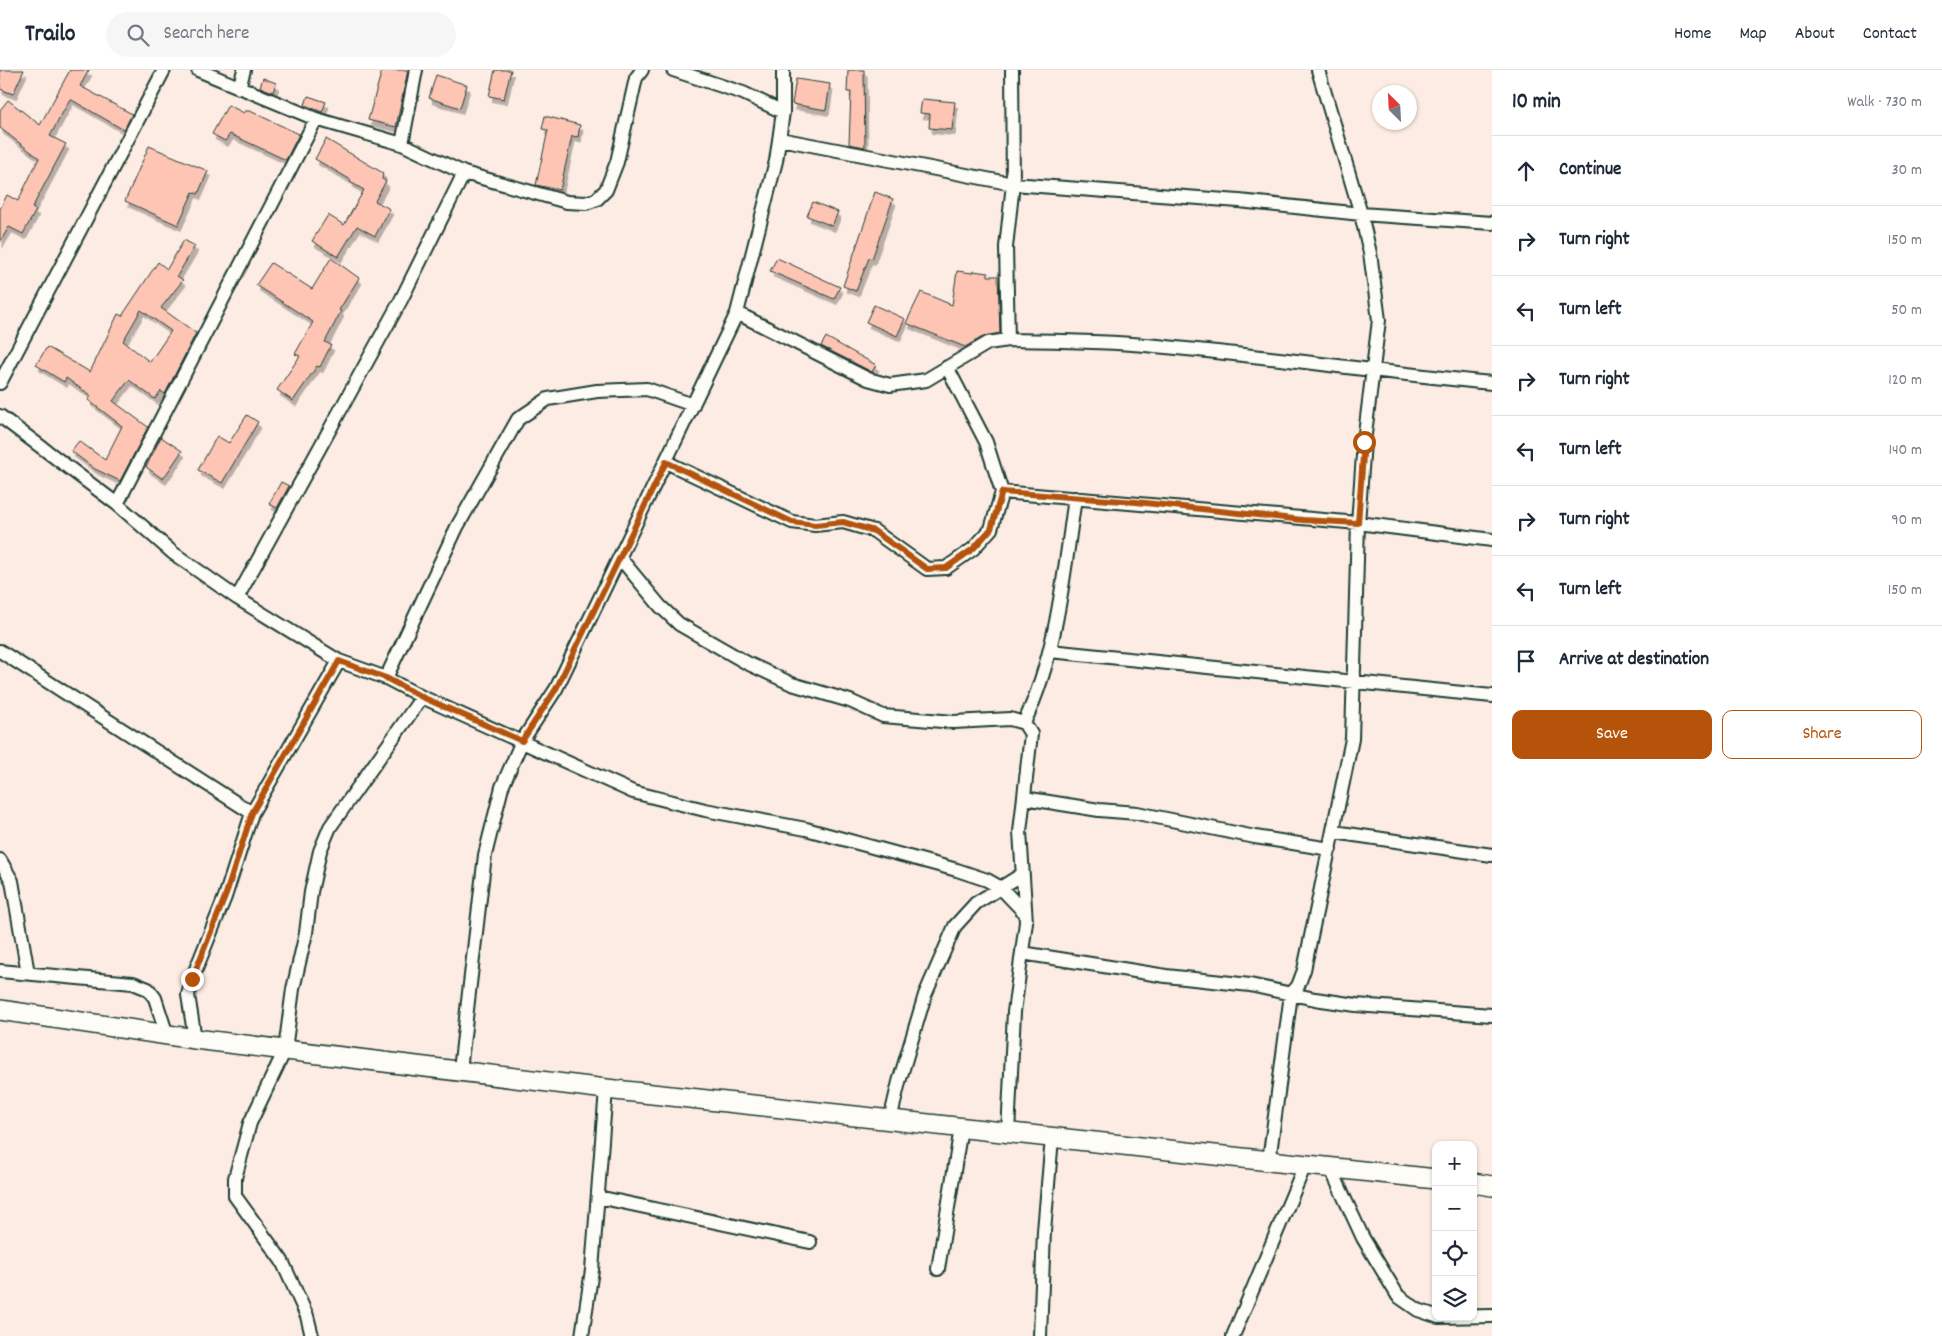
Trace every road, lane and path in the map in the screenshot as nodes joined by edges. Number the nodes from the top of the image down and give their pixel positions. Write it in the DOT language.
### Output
graph roads {
  1 [pos="164,70"];
  2 [pos="198,70"];
  3 [pos="244,70"];
  4 [pos="416,70"];
  5 [pos="642,70"];
  6 [pos="672,70"];
  7 [pos="784,70"];
  8 [pos="1012,70"];
  9 [pos="1318,70"];
  10 [pos="239,88"];
  11 [pos="783,112"];
  12 [pos="316,119"];
  13 [pos="780,139"];
  14 [pos="402,144"];
  15 [pos="464,173"];
  16 [pos="1013,184"];
  17 [pos="1361,214"];
  18 [pos="1492,223"];
  19 [pos="737,314"];
  20 [pos="1008,340"];
  21 [pos="947,367"];
  22 [pos="1374,372"];
  23 [pos="0,383"];
  24 [pos="1492,383"];
  25 [pos="693,405"];
  26 [pos="0,416"];
  27 [pos="666,462"];
  28 [pos="1002,492"];
  29 [pos="1075,498"];
  30 [pos="117,504"];
  31 [pos="1358,523"];
  32 [pos="1492,540"];
  33 [pos="620,558"];
  34 [pos="238,598"];
  35 [pos="0,651"];
  36 [pos="1050,651"];
  37 [pos="339,661"];
  38 [pos="386,678"];
  39 [pos="1354,680"];
  40 [pos="1492,696"];
  41 [pos="422,697"];
  42 [pos="1024,723"];
  43 [pos="522,741"];
  44 [pos="1024,798"];
  45 [pos="252,813"];
  46 [pos="1334,832"];
  47 [pos="1330,849"];
  48 [pos="1492,855"];
  49 [pos="0,860"];
  50 [pos="1022,875"];
  51 [pos="1001,888"];
  52 [pos="1025,913"];
  53 [pos="1022,953"];
  54 [pos="0,971"];
  55 [pos="28,973"];
  56 [pos="1291,994"];
  57 [pos="0,1010"];
  58 [pos="1492,1015"];
  59 [pos="167,1035"];
  60 [pos="195,1039"];
  61 [pos="285,1050"];
  62 [pos="460,1070"];
  63 [pos="606,1089"];
  64 [pos="890,1120"];
  65 [pos="962,1128"];
  66 [pos="1008,1133"];
  67 [pos="1052,1138"];
  68 [pos="1269,1161"];
  69 [pos="1305,1165"];
  70 [pos="1330,1167"];
  71 [pos="1432,1179"];
  72 [pos="1477,1184"];
  73 [pos="1492,1186"];
  74 [pos="598,1197"];
  75 [pos="810,1242"];
  76 [pos="938,1269"];
  77 [pos="1432,1315"];
  78 [pos="1477,1316"];
  79 [pos="1492,1316"];
  80 [pos="312,1336"];
  81 [pos="582,1336"];
  82 [pos="1040,1336"];
  83 [pos="1233,1336"];
  1 -- 23 [label="street"];
  2 -- 10 [label="street"];
  3 -- 10 [label="street"];
  4 -- 14 [label="street"];
  5 -- 15 [label="street"];
  6 -- 11 [label="street"];
  7 -- 11 [label="street"];
  8 -- 16 [label="street"];
  9 -- 17 [label="street"];
  10 -- 12 [label="street"];
  11 -- 13 [label="street"];
  12 -- 14 [label="street"];
  12 -- 30 [label="street"];
  13 -- 16 [label="street"];
  13 -- 19 [label="street"];
  14 -- 15 [label="street"];
  15 -- 34 [label="street"];
  16 -- 17 [label="street"];
  16 -- 20 [label="street"];
  17 -- 18 [label="street"];
  17 -- 22 [label="street"];
  19 -- 21 [label="street"];
  19 -- 25 [label="street"];
  20 -- 21 [label="street"];
  20 -- 22 [label="street"];
  21 -- 28 [label="street"];
  22 -- 24 [label="street"];
  22 -- 31 [label="street"];
  25 -- 27 [label="street"];
  25 -- 38 [label="street"];
  26 -- 30 [label="street"];
  27 -- 28 [label="street"];
  27 -- 33 [label="street"];
  28 -- 29 [label="street"];
  29 -- 31 [label="street"];
  29 -- 36 [label="street"];
  30 -- 34 [label="street"];
  31 -- 32 [label="street"];
  31 -- 39 [label="street"];
  33 -- 42 [label="street"];
  33 -- 43 [label="street"];
  34 -- 37 [label="street"];
  35 -- 45 [label="street"];
  36 -- 39 [label="street"];
  36 -- 42 [label="street"];
  37 -- 38 [label="street"];
  37 -- 45 [label="street"];
  38 -- 41 [label="street"];
  39 -- 40 [label="street"];
  39 -- 46 [label="street"];
  41 -- 43 [label="street"];
  41 -- 61 [label="street"];
  42 -- 44 [label="street"];
  43 -- 51 [label="street"];
  43 -- 62 [label="street"];
  44 -- 47 [label="street"];
  44 -- 50 [label="street"];
  45 -- 60 [label="street"];
  46 -- 47 [label="street"];
  46 -- 48 [label="street"];
  47 -- 56 [label="street"];
  49 -- 55 [label="street"];
  50 -- 51 [label="street"];
  50 -- 52 [label="street"];
  51 -- 52 [label="street"];
  51 -- 64 [label="street"];
  52 -- 53 [label="street"];
  53 -- 56 [label="street"];
  53 -- 66 [label="street"];
  54 -- 55 [label="street"];
  55 -- 59 [label="street"];
  56 -- 58 [label="street"];
  56 -- 68 [label="street"];
  57 -- 59 [label="main road"];
  59 -- 60 [label="main road"];
  60 -- 61 [label="main road"];
  61 -- 62 [label="main road"];
  61 -- 80 [label="street"];
  62 -- 63 [label="main road"];
  63 -- 64 [label="main road"];
  63 -- 74 [label="street"];
  64 -- 65 [label="main road"];
  65 -- 66 [label="main road"];
  65 -- 76 [label="street"];
  66 -- 67 [label="main road"];
  67 -- 68 [label="main road"];
  67 -- 82 [label="street"];
  68 -- 69 [label="main road"];
  69 -- 70 [label="main road"];
  69 -- 83 [label="street"];
  70 -- 71 [label="main road"];
  70 -- 77 [label="street"];
  72 -- 73 [label="main road"];
  74 -- 75 [label="street"];
  74 -- 81 [label="street"];
  78 -- 79 [label="street"];
}
